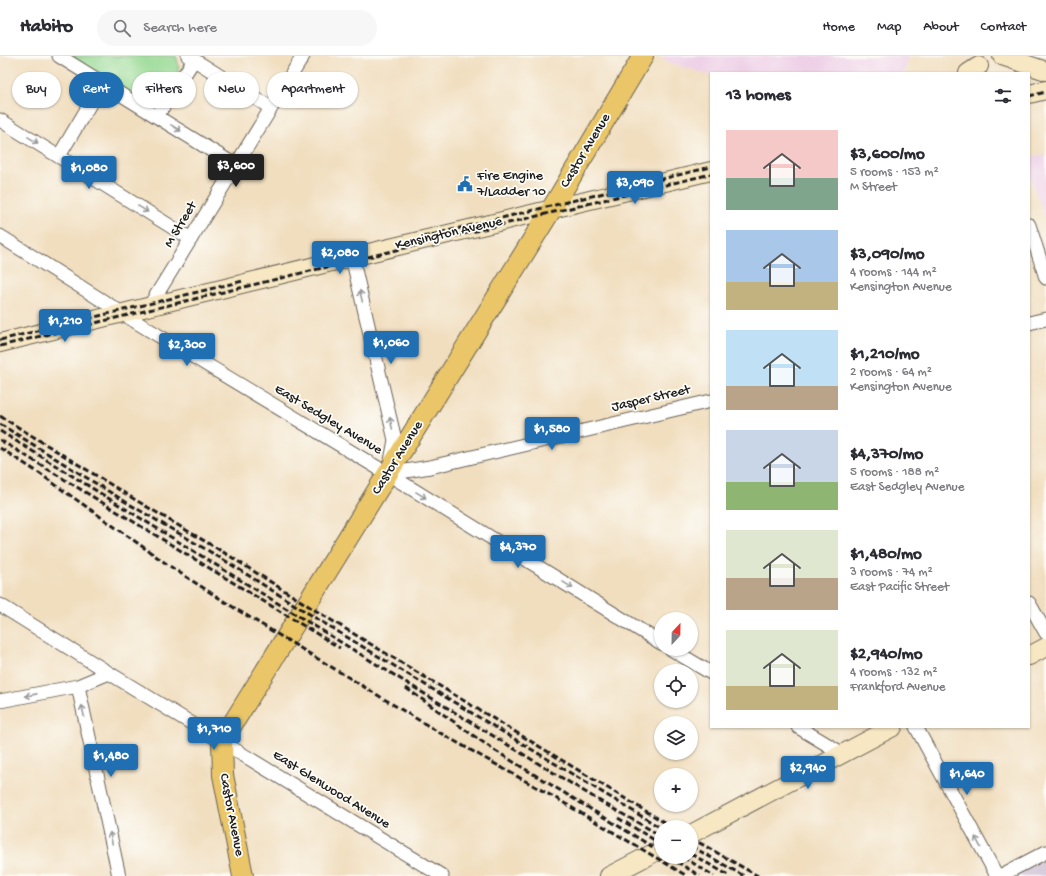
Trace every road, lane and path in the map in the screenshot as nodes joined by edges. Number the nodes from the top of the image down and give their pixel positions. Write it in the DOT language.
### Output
graph roads {
  1 [pos="59,56"];
  2 [pos="302,56"];
  3 [pos="643,56"];
  4 [pos="1002,56"];
  5 [pos="191,58"];
  6 [pos="1046,71"];
  7 [pos="86,72"];
  8 [pos="292,72"];
  9 [pos="1046,90"];
  10 [pos="1030,94"];
  11 [pos="124,95"];
  12 [pos="267,106"];
  13 [pos="88,108"];
  14 [pos="271,108"];
  15 [pos="157,116"];
  16 [pos="0,120"];
  17 [pos="59,156"];
  18 [pos="235,165"];
  19 [pos="710,171"];
  20 [pos="552,210"];
  21 [pos="1030,229"];
  22 [pos="0,236"];
  23 [pos="191,239"];
  24 [pos="352,257"];
  25 [pos="1046,278"];
  26 [pos="149,307"];
  27 [pos="122,314"];
  28 [pos="1046,319"];
  29 [pos="1030,323"];
  30 [pos="0,343"];
  31 [pos="710,401"];
  32 [pos="388,474"];
  33 [pos="0,605"];
  34 [pos="1030,605"];
  35 [pos="1046,633"];
  36 [pos="654,639"];
  37 [pos="1046,647"];
  38 [pos="1030,655"];
  39 [pos="683,656"];
  40 [pos="710,672"];
  41 [pos="109,673"];
  42 [pos="78,686"];
  43 [pos="0,701"];
  44 [pos="800,728"];
  45 [pos="891,728"];
  46 [pos="917,728"];
  47 [pos="222,741"];
  48 [pos="842,754"];
  49 [pos="698,830"];
  50 [pos="1046,852"];
  51 [pos="654,854"];
  52 [pos="632,871"];
  53 [pos="119,876"];
  54 [pos="243,876"];
  55 [pos="442,876"];
  56 [pos="609,876"];
  57 [pos="997,876"];
  58 [pos="1000,876"];
  1 -- 7 [label="street"];
  2 -- 8 [label="street, M Street"];
  3 -- 20 [label="main road, Castor Avenue"];
  4 -- 6 [label="street"];
  5 -- 12 [label="street"];
  5 -- 15 [label="street"];
  9 -- 10 [label="street"];
  11 -- 15 [label="street"];
  13 -- 17 [label="street"];
  14 -- 18 [label="street, M Street"];
  15 -- 18 [label="street, one-way"];
  16 -- 17 [label="street, one-way"];
  17 -- 23 [label="street, one-way"];
  18 -- 23 [label="street, M Street"];
  19 -- 20 [label="street, Kensington Avenue"];
  20 -- 24 [label="street, Kensington Avenue"];
  20 -- 32 [label="main road, Castor Avenue"];
  21 -- 25 [label="street"];
  22 -- 27 [label="street, East Sedgley Avenue"];
  23 -- 26 [label="street, M Street"];
  24 -- 26 [label="street, Kensington Avenue"];
  32 -- 24 [label="street, one-way"];
  26 -- 27 [label="street, Kensington Avenue"];
  27 -- 30 [label="street, Kensington Avenue"];
  27 -- 32 [label="street, East Sedgley Avenue"];
  28 -- 29 [label="street"];
  31 -- 32 [label="street, Jasper Street"];
  32 -- 36 [label="street, East Sedgley Avenue, one-way"];
  32 -- 47 [label="main road, Castor Avenue"];
  33 -- 41 [label="street, East Glenwood Avenue"];
  34 -- 35 [label="street"];
  37 -- 38 [label="street"];
  39 -- 40 [label="street"];
  41 -- 42 [label="street"];
  41 -- 47 [label="street, East Glenwood Avenue"];
  42 -- 43 [label="street, one-way"];
  53 -- 42 [label="street, one-way"];
  44 -- 48 [label="street"];
  45 -- 48 [label="street"];
  57 -- 46 [label="street, one-way"];
  47 -- 54 [label="main road, Castor Avenue"];
  47 -- 55 [label="street, East Glenwood Avenue"];
  48 -- 49 [label="street"];
  50 -- 58 [label="street"];
  51 -- 52 [label="street"];
  52 -- 56 [label="street"];
}
